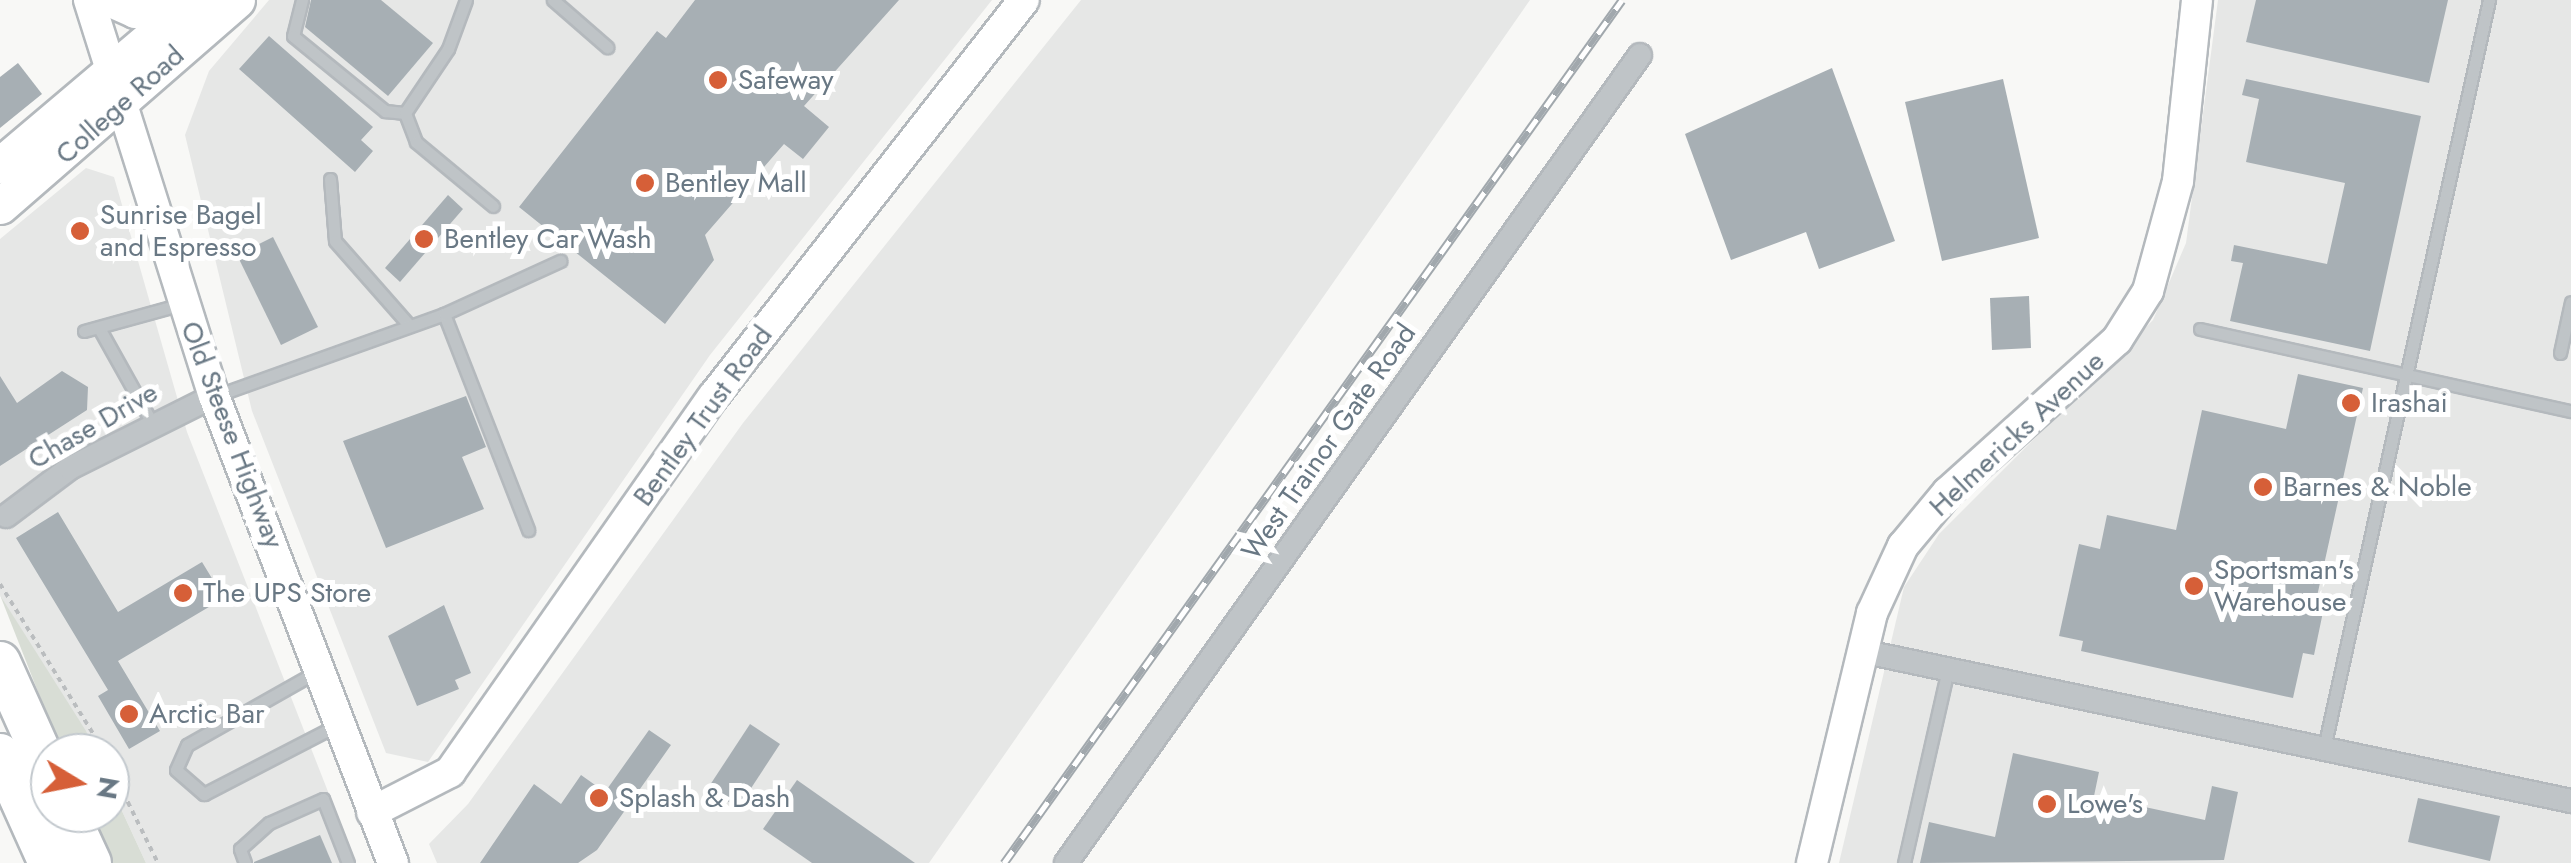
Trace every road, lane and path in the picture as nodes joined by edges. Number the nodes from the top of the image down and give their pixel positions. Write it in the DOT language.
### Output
graph roads {
  1 [pos="88,0"];
  2 [pos="113,0"];
  3 [pos="164,0"];
  4 [pos="195,0"];
  5 [pos="237,0"];
  6 [pos="302,0"];
  7 [pos="466,0"];
  8 [pos="553,0"];
  9 [pos="1024,0"];
  10 [pos="2197,0"];
  11 [pos="2490,0"];
  12 [pos="607,47"];
  13 [pos="1640,55"];
  14 [pos="120,89"];
  15 [pos="404,112"];
  16 [pos="0,165"];
  17 [pos="330,179"];
  18 [pos="0,206"];
  19 [pos="493,206"];
  20 [pos="560,260"];
  21 [pos="2571,302"];
  22 [pos="182,304"];
  23 [pos="444,314"];
  24 [pos="410,326"];
  25 [pos="100,328"];
  26 [pos="2200,329"];
  27 [pos="84,331"];
  28 [pos="2560,352"];
  29 [pos="2408,373"];
  30 [pos="214,396"];
  31 [pos="2571,411"];
  32 [pos="152,423"];
  33 [pos="6,516"];
  34 [pos="528,530"];
  35 [pos="0,584"];
  36 [pos="1862,651"];
  37 [pos="0,662"];
  38 [pos="1948,669"];
  39 [pos="320,670"];
  40 [pos="340,724"];
  41 [pos="32,733"];
  42 [pos="93,733"];
  43 [pos="2324,748"];
  44 [pos="0,754"];
  45 [pos="2571,800"];
  46 [pos="130,806"];
  47 [pos="372,812"];
  48 [pos="77,833"];
  49 [pos="50,863"];
  50 [pos="91,863"];
  51 [pos="158,863"];
  52 [pos="245,863"];
  53 [pos="348,863"];
  54 [pos="393,863"];
  55 [pos="1066,863"];
  56 [pos="1812,863"];
  57 [pos="1904,863"];
  1 -- 14 [label="street, Old Steese Highway"];
  2 -- 3 [label="main road"];
  4 -- 14 [label="main road, College Road"];
  5 -- 14 [label="main road, College Road"];
  6 -- 15 [label="lane"];
  7 -- 15 [label="lane"];
  8 -- 12 [label="lane"];
  9 -- 47 [label="street, Bentley Trust Road"];
  10 -- 36 [label="street, Helmericks Avenue"];
  11 -- 29 [label="lane"];
  13 -- 55 [label="street, West Trainor Gate Road"];
  14 -- 16 [label="main road, College Road"];
  14 -- 18 [label="main road, College Road"];
  14 -- 22 [label="street, Old Steese Highway"];
  15 -- 19 [label="lane"];
  17 -- 24 [label="lane"];
  20 -- 23 [label="lane"];
  21 -- 28 [label="lane"];
  22 -- 25 [label="lane"];
  22 -- 30 [label="street, Old Steese Highway"];
  23 -- 24 [label="lane"];
  23 -- 34 [label="lane"];
  24 -- 30 [label="lane"];
  25 -- 27 [label="lane"];
  25 -- 32 [label="lane"];
  26 -- 29 [label="lane"];
  29 -- 31 [label="lane"];
  29 -- 43 [label="lane"];
  30 -- 32 [label="street, Chase Drive"];
  30 -- 39 [label="street, Old Steese Highway"];
  32 -- 33 [label="street, Chase Drive"];
  35 -- 42 [label="path"];
  36 -- 38 [label="street"];
  36 -- 56 [label="street, Helmericks Avenue"];
  37 -- 41 [label="highway"];
  38 -- 43 [label="street"];
  38 -- 57 [label="lane"];
  39 -- 40 [label="street, Old Steese Highway"];
  39 -- 40 [label="lane"];
  40 -- 47 [label="street, Old Steese Highway"];
  43 -- 45 [label="street"];
  44 -- 49 [label="highway"];
  46 -- 51 [label="path"];
  47 -- 54 [label="street, Old Steese Highway"];
  48 -- 50 [label="highway"];
  52 -- 53 [label="lane"];
}
